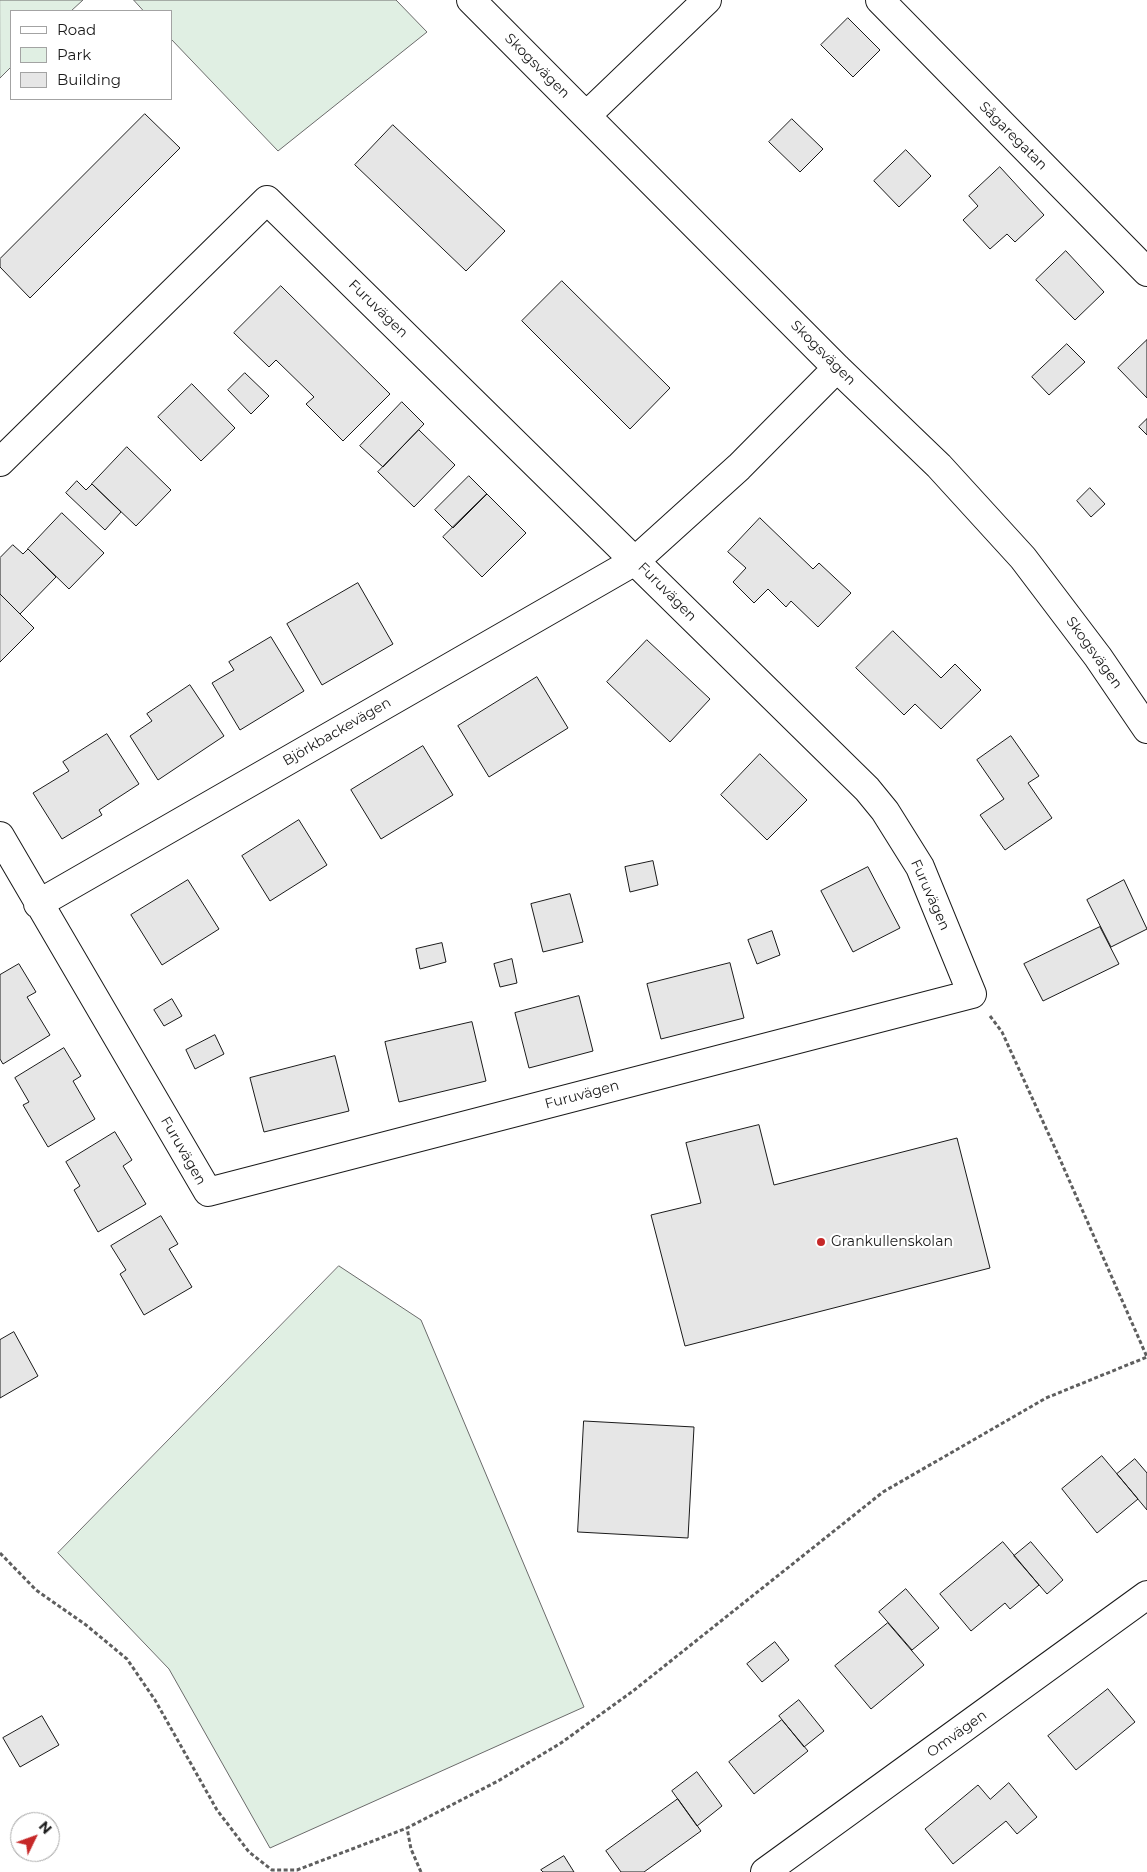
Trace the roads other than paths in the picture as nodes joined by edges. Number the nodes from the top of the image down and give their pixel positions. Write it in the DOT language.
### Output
graph roads {
  1 [pos="471,0"];
  2 [pos="707,0"];
  3 [pos="880,0"];
  4 [pos="587,115"];
  5 [pos="1147,272"];
  6 [pos="837,368"];
  7 [pos="0,462"];
  8 [pos="635,561"];
  9 [pos="1147,729"];
  10 [pos="0,836"];
  11 [pos="38,904"];
  12 [pos="1147,1595"];
  13 [pos="766,1872"];
  1 -- 4 [label="street, Skogsvägen"];
  2 -- 4 [label="street"];
  3 -- 5 [label="street, Sågaregatan"];
  4 -- 6 [label="street, Skogsvägen"];
  6 -- 8 [label="street, Björkbackevägen"];
  6 -- 9 [label="street, Skogsvägen"];
  7 -- 8 [label="street, Furuvägen"];
  8 -- 11 [label="street, Björkbackevägen"];
  8 -- 11 [label="street, Furuvägen"];
  10 -- 11 [label="street, Furuvägen"];
  12 -- 13 [label="street, Omvägen"];
}
